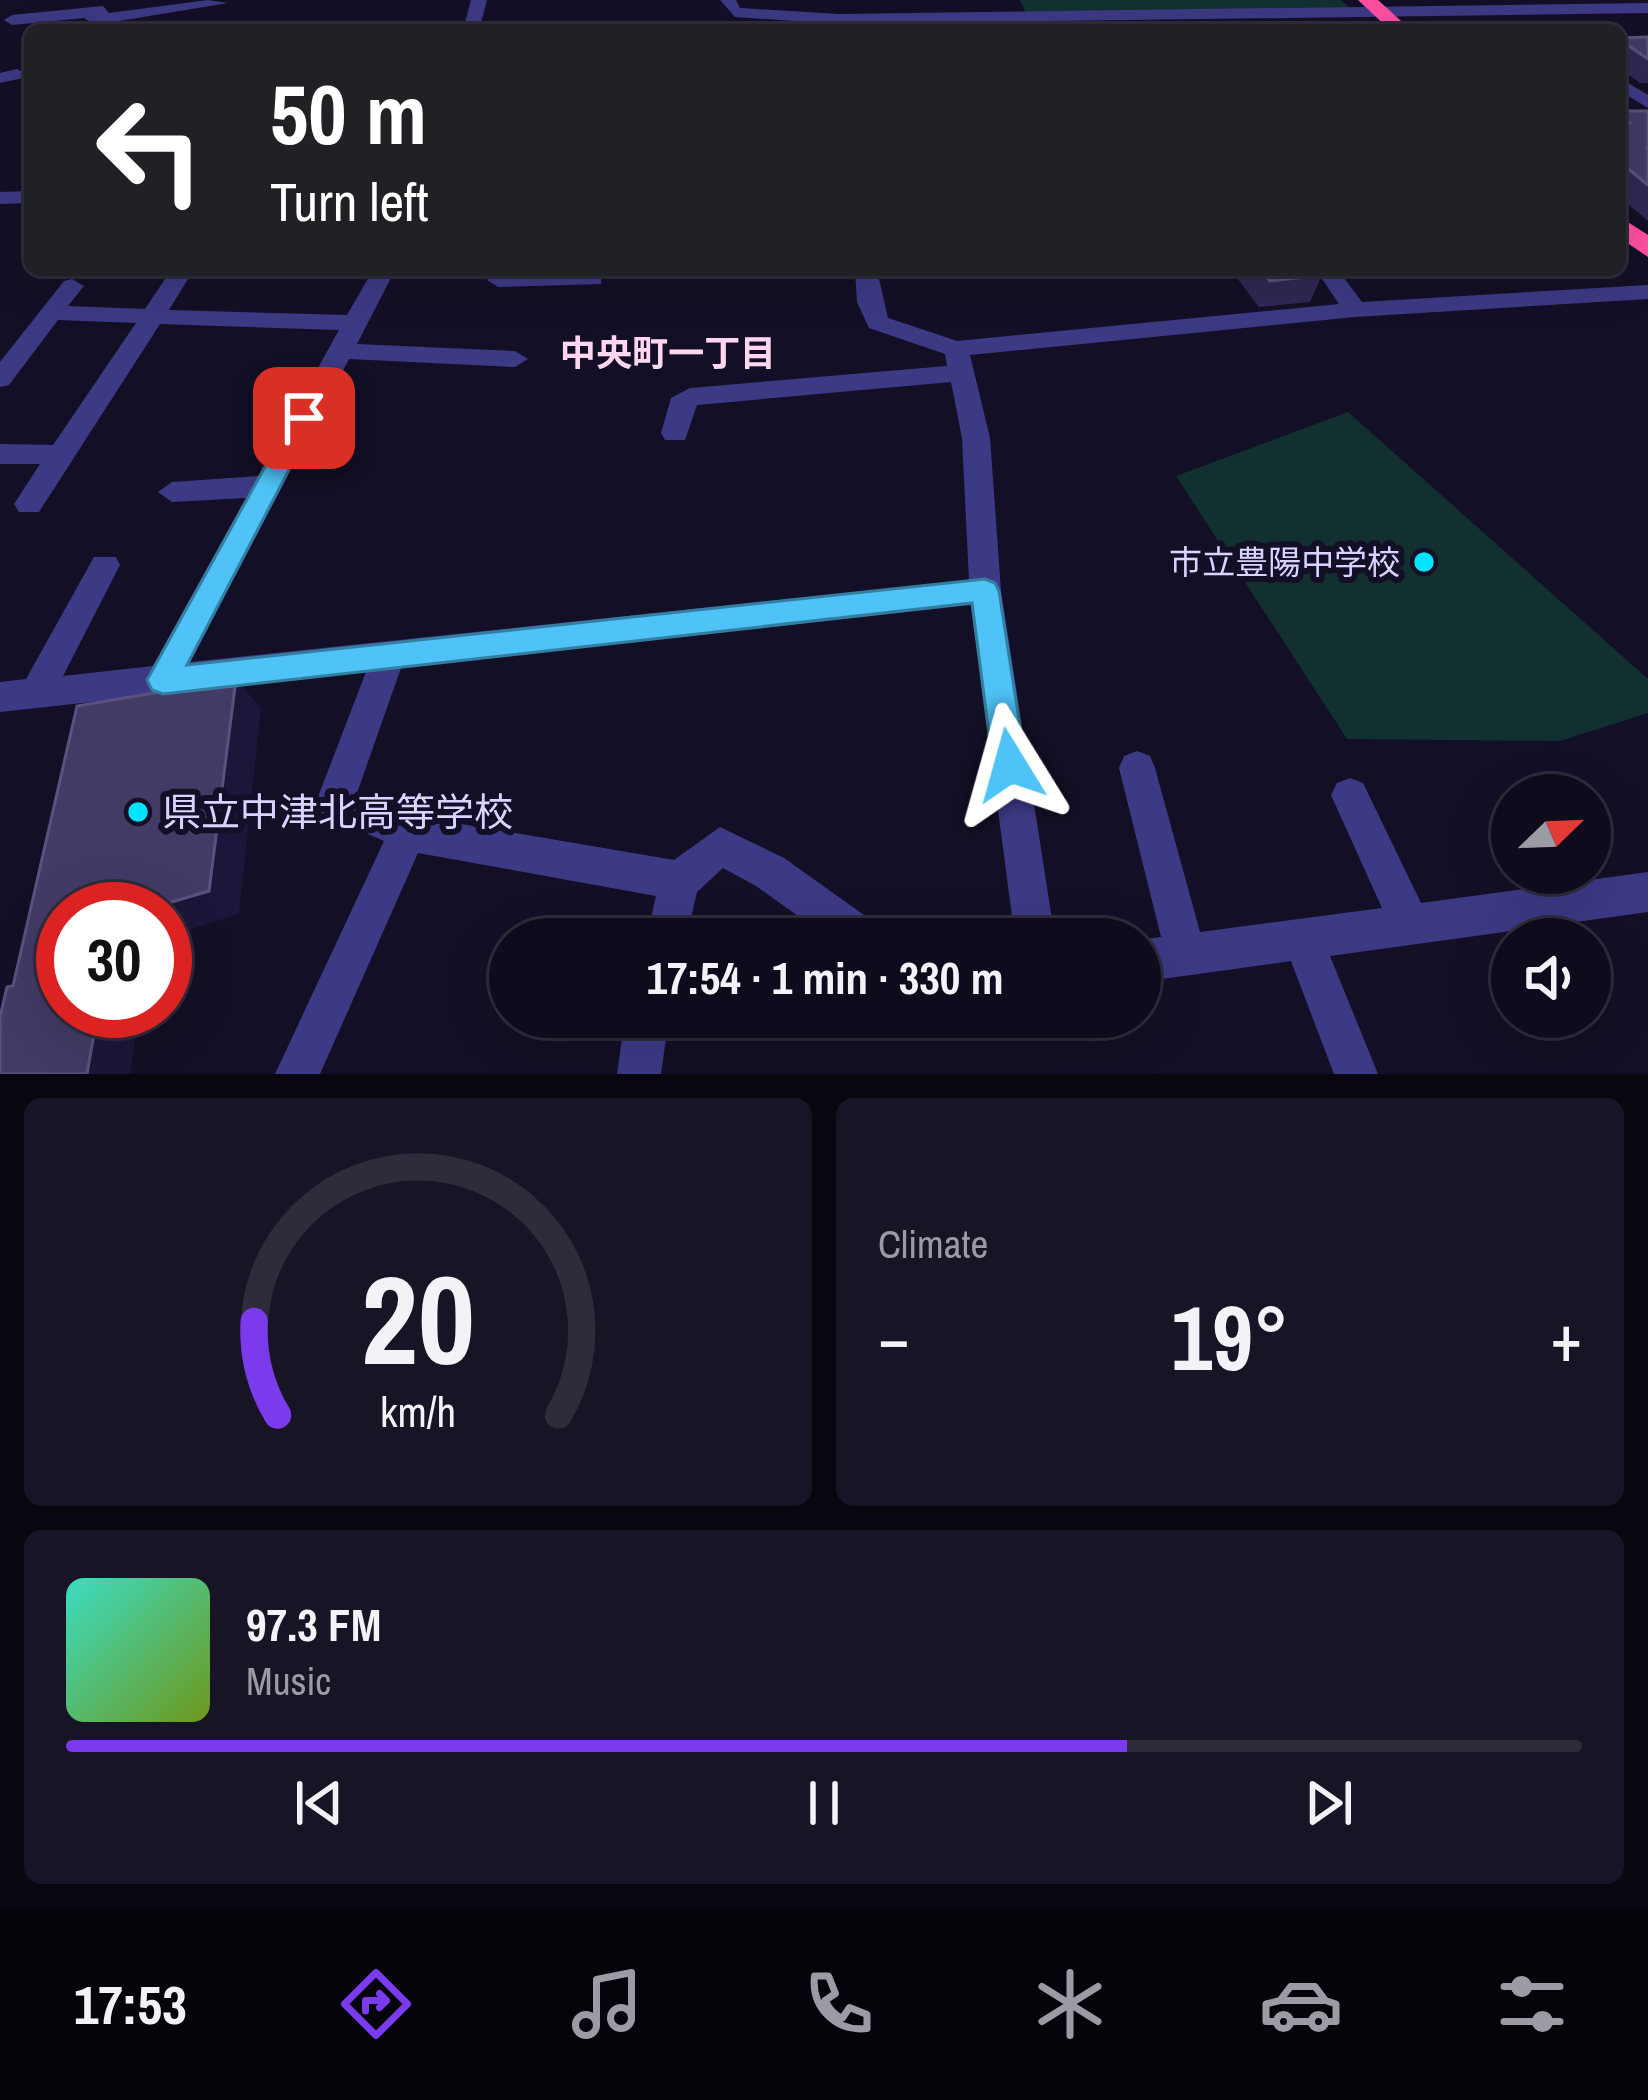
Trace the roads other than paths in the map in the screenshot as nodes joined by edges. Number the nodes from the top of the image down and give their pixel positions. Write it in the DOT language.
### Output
graph roads {
  1 [pos="36,0"];
  2 [pos="728,0"];
  3 [pos="220,3"];
  4 [pos="1648,3"];
  5 [pos="1516,5"];
  6 [pos="1376,8"];
  7 [pos="1158,23"];
  8 [pos="840,24"];
  9 [pos="1542,24"];
  10 [pos="6,25"];
  11 [pos="178,276"];
  12 [pos="381,276"];
  13 [pos="562,276"];
  14 [pos="593,276"];
  15 [pos="867,276"];
  16 [pos="1331,276"];
  17 [pos="498,280"];
  18 [pos="72,286"];
  19 [pos="1648,292"];
  20 [pos="586,305"];
  21 [pos="1354,310"];
  22 [pos="51,313"];
  23 [pos="152,316"];
  24 [pos="356,322"];
  25 [pos="340,351"];
  26 [pos="515,359"];
  27 [pos="959,361"];
  28 [pos="0,379"];
  29 [pos="675,433"];
  30 [pos="0,454"];
  31 [pos="61,455"];
  32 [pos="268,486"];
  33 [pos="172,492"];
  34 [pos="29,504"];
  35 [pos="105,565"];
  36 [pos="985,591"];
  37 [pos="389,656"];
  38 [pos="163,680"];
  39 [pos="36,693"];
  40 [pos="0,697"];
  41 [pos="1137,769"];
  42 [pos="1350,795"];
  43 [pos="408,833"];
  44 [pos="680,881"];
  45 [pos="1643,901"];
  46 [pos="671,918"];
  47 [pos="835,918"];
  48 [pos="1032,918"];
  49 [pos="1412,925"];
  50 [pos="1303,940"];
  51 [pos="1185,953"];
  52 [pos="1161,957"];
  53 [pos="644,1038"];
  54 [pos="297,1074"];
  55 [pos="639,1074"];
  56 [pos="1356,1074"];
  1 -- 10 [label="street"];
  2 -- 8 [label="street"];
  3 -- 10 [label="street"];
  4 -- 5 [label="street"];
  5 -- 6 [label="street"];
  5 -- 9 [label="street"];
  6 -- 7 [label="street"];
  7 -- 8 [label="street"];
  11 -- 23 [label="street"];
  12 -- 24 [label="street"];
  13 -- 17 [label="street"];
  14 -- 20 [label="street"];
  15 -- 27 [label="street"];
  16 -- 21 [label="street"];
  18 -- 22 [label="street"];
  19 -- 21 [label="street"];
  21 -- 27 [label="street"];
  22 -- 23 [label="street"];
  22 -- 28 [label="street"];
  23 -- 24 [label="street"];
  23 -- 31 [label="street"];
  24 -- 25 [label="street"];
  25 -- 26 [label="street"];
  25 -- 32 [label="street"];
  27 -- 29 [label="street"];
  27 -- 36 [label="street"];
  30 -- 31 [label="street"];
  31 -- 34 [label="street"];
  32 -- 33 [label="street"];
  32 -- 38 [label="street"];
  35 -- 39 [label="street"];
  36 -- 37 [label="street"];
  36 -- 48 [label="street"];
  37 -- 38 [label="street"];
  37 -- 43 [label="street"];
  38 -- 39 [label="street"];
  39 -- 40 [label="street"];
  41 -- 51 [label="street"];
  42 -- 49 [label="street"];
  43 -- 44 [label="street"];
  43 -- 54 [label="street"];
  44 -- 46 [label="street"];
  44 -- 47 [label="street"];
  45 -- 49 [label="street"];
  49 -- 50 [label="street"];
  50 -- 51 [label="street"];
  50 -- 56 [label="street"];
  51 -- 52 [label="street"];
  53 -- 55 [label="street"];
}
